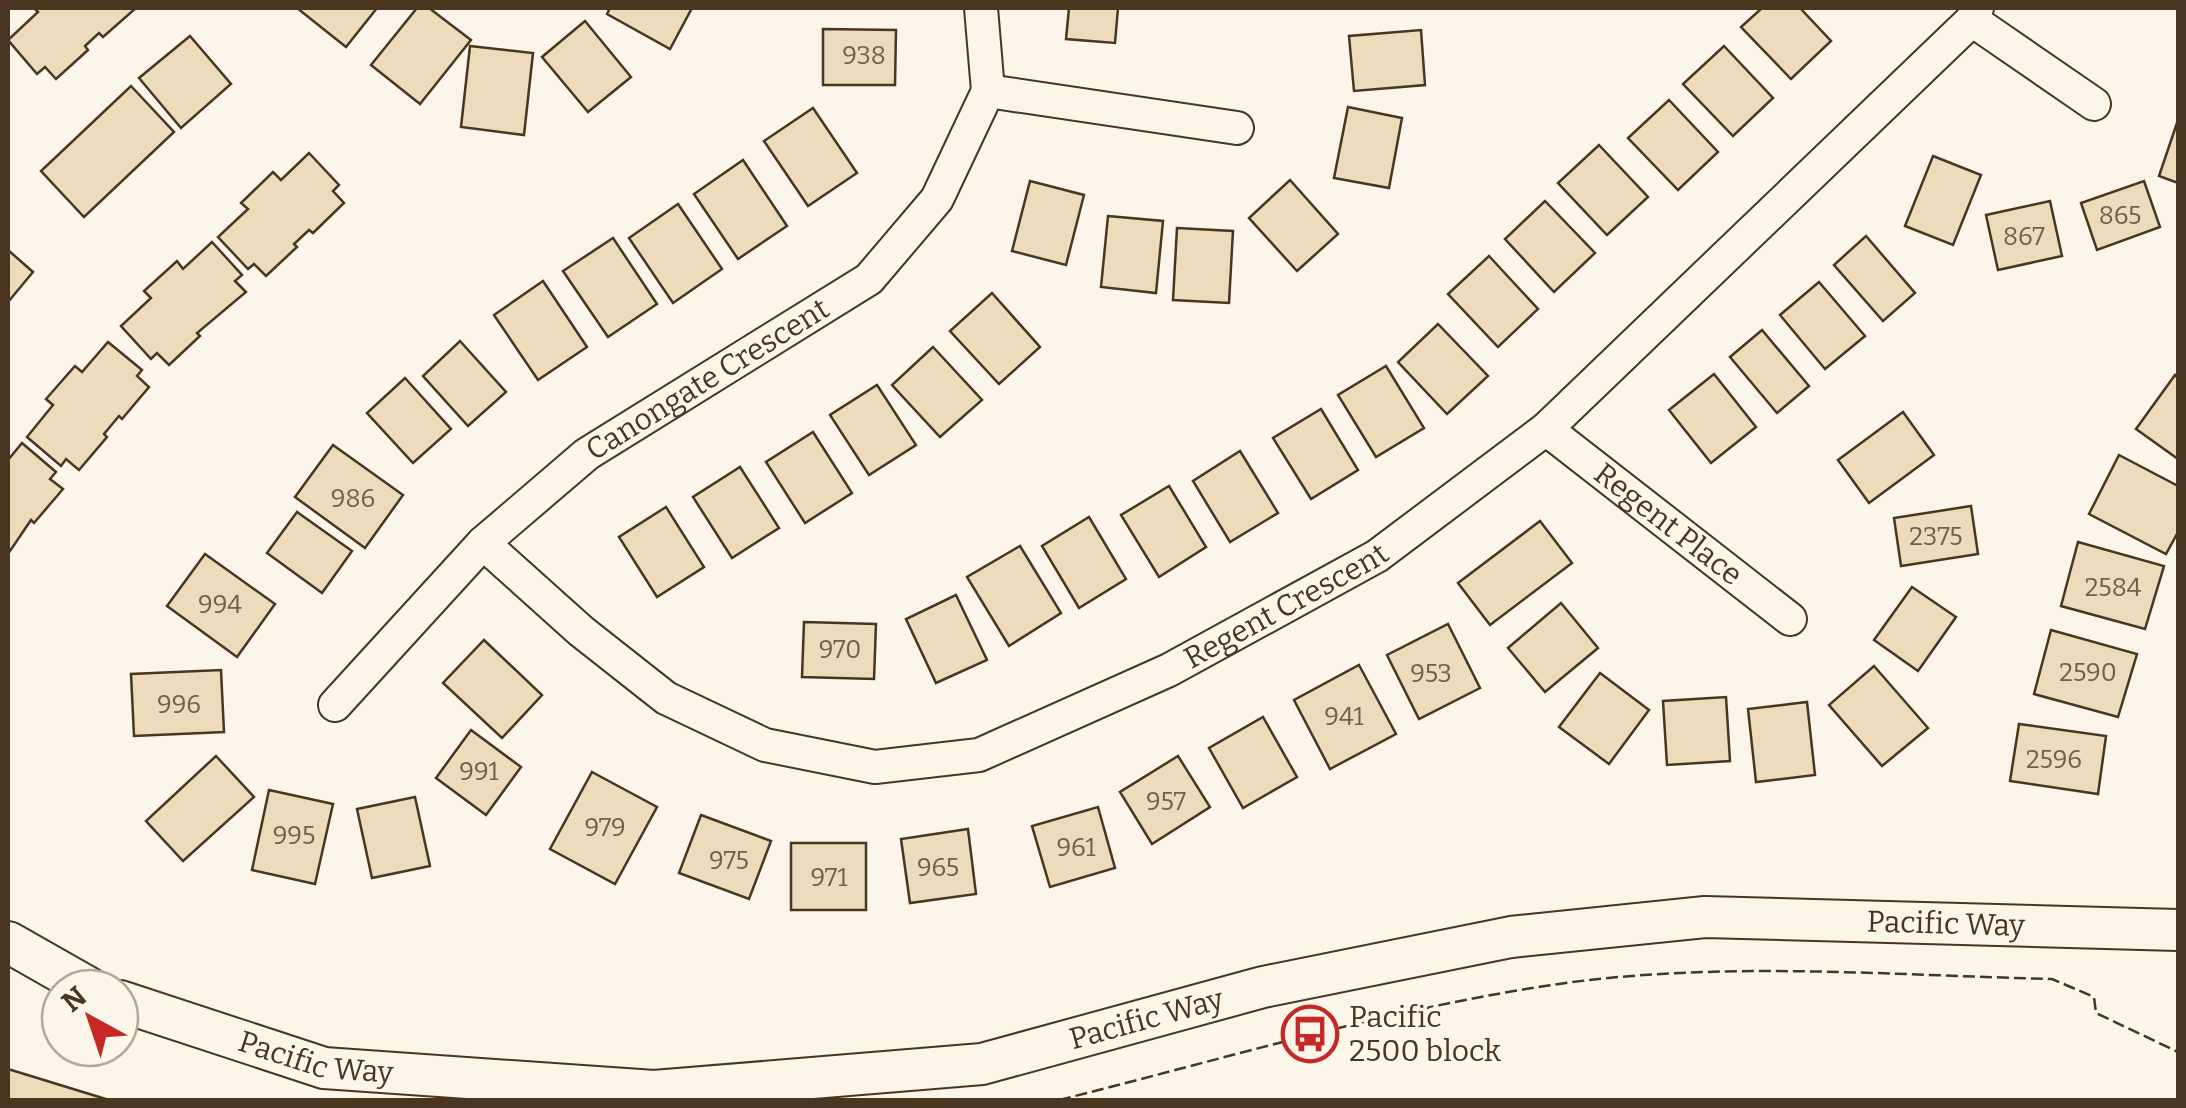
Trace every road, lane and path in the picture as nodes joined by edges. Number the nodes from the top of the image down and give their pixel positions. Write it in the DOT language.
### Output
graph roads {
  1 [pos="981,8"];
  2 [pos="1975,14"];
  3 [pos="988,92"];
  4 [pos="2094,104"];
  5 [pos="1237,128"];
  6 [pos="1546,429"];
  7 [pos="482,543"];
  8 [pos="1790,619"];
  9 [pos="335,705"];
  10 [pos="2178,930"];
  11 [pos="8,942"];
  12 [pos="54,968"];
  13 [pos="140,1008"];
  1 -- 3 [label="street, Canongate Crescent"];
  2 -- 4 [label="street, Regent Crescent"];
  2 -- 6 [label="street, Regent Crescent"];
  3 -- 5 [label="street"];
  3 -- 7 [label="street, Canongate Crescent"];
  6 -- 7 [label="street, Regent Crescent"];
  6 -- 8 [label="street, Regent Place"];
  7 -- 9 [label="street, Canongate Crescent"];
  10 -- 13 [label="street, Pacific Way"];
  11 -- 12 [label="street"];
}
